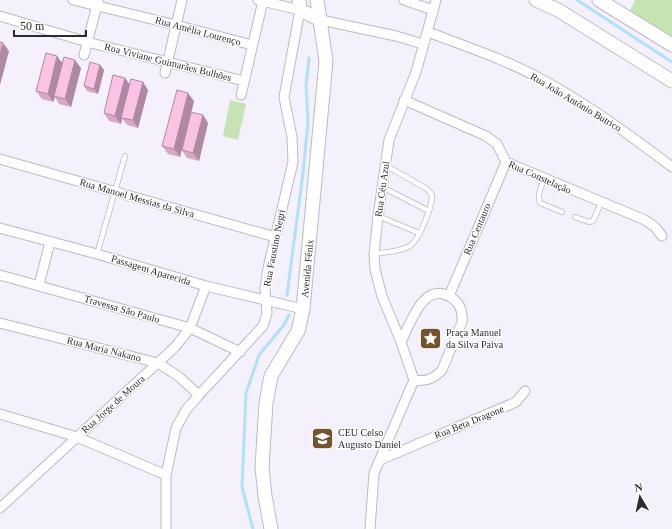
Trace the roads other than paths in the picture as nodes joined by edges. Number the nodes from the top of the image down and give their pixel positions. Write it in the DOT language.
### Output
graph roads {
  1 [pos="73,0"];
  2 [pos="182,0"];
  3 [pos="318,0"];
  4 [pos="404,0"];
  5 [pos="436,0"];
  6 [pos="536,0"];
  7 [pos="599,0"];
  8 [pos="261,1"];
  9 [pos="98,3"];
  10 [pos="300,5"];
  11 [pos="433,10"];
  12 [pos="0,16"];
  13 [pos="320,20"];
  14 [pos="176,24"];
  15 [pos="428,32"];
  16 [pos="87,42"];
  17 [pos="423,44"];
  18 [pos="252,45"];
  19 [pos="672,45"];
  20 [pos="84,55"];
  21 [pos="167,62"];
  22 [pos="165,74"];
  23 [pos="244,81"];
  24 [pos="672,81"];
  25 [pos="241,95"];
  26 [pos="404,100"];
  27 [pos="125,156"];
  28 [pos="0,159"];
  29 [pos="506,162"];
  30 [pos="385,165"];
  31 [pos="672,167"];
  32 [pos="544,179"];
  33 [pos="382,187"];
  34 [pos="115,191"];
  35 [pos="601,203"];
  36 [pos="429,211"];
  37 [pos="562,212"];
  38 [pos="378,216"];
  39 [pos="575,217"];
  40 [pos="0,228"];
  41 [pos="419,233"];
  42 [pos="662,236"];
  43 [pos="275,237"];
  44 [pos="50,242"];
  45 [pos="97,254"];
  46 [pos="374,254"];
  47 [pos="0,275"];
  48 [pos="39,285"];
  49 [pos="206,286"];
  50 [pos="449,296"];
  51 [pos="266,300"];
  52 [pos="303,309"];
  53 [pos="0,323"];
  54 [pos="190,328"];
  55 [pos="401,342"];
  56 [pos="240,352"];
  57 [pos="158,363"];
  58 [pos="414,380"];
  59 [pos="525,391"];
  60 [pos="198,395"];
  61 [pos="0,414"];
  62 [pos="77,437"];
  63 [pos="387,443"];
  64 [pos="408,447"];
  65 [pos="380,460"];
  66 [pos="166,475"];
  67 [pos="2,503"];
  68 [pos="166,529"];
  69 [pos="271,529"];
  70 [pos="370,529"];
  1 -- 9 [label="street, Rua Amélia Lourenço"];
  2 -- 14 [label="street"];
  3 -- 13 [label="street, Avenida Fênix"];
  4 -- 11 [label="street"];
  5 -- 11 [label="street, Rua Céu Azul"];
  6 -- 24 [label="street"];
  7 -- 19 [label="street"];
  8 -- 10 [label="street"];
  8 -- 18 [label="street"];
  9 -- 14 [label="street, Rua Amélia Lourenço"];
  9 -- 16 [label="street"];
  10 -- 13 [label="street"];
  10 -- 43 [label="street, Rua Faustino Negri"];
  11 -- 15 [label="street, Rua Céu Azul"];
  12 -- 16 [label="street, Rua Viviane Guimarães Bulhões"];
  13 -- 17 [label="street"];
  13 -- 52 [label="street, Avenida Fênix"];
  14 -- 18 [label="street, Rua Amélia Lourenço"];
  14 -- 21 [label="street"];
  15 -- 17 [label="street, Rua Céu Azul"];
  15 -- 31 [label="street, Rua João Antônio Butrico"];
  16 -- 20 [label="street"];
  16 -- 21 [label="street, Rua Viviane Guimarães Bulhões"];
  17 -- 26 [label="street, Rua Céu Azul"];
  18 -- 23 [label="street"];
  21 -- 22 [label="street"];
  21 -- 23 [label="street, Rua Viviane Guimarães Bulhões"];
  23 -- 25 [label="street"];
  26 -- 29 [label="street, Rua Constelação"];
  26 -- 30 [label="street, Rua Céu Azul"];
  27 -- 34 [label="lane"];
  28 -- 34 [label="street, Rua Manoel Messias da Silva"];
  29 -- 32 [label="street, Rua Constelação"];
  29 -- 50 [label="street, Rua Centauro"];
  30 -- 33 [label="street, Rua Céu Azul"];
  30 -- 36 [label="lane"];
  32 -- 35 [label="street, Rua Constelação"];
  32 -- 37 [label="lane"];
  33 -- 36 [label="lane"];
  33 -- 38 [label="street, Rua Céu Azul"];
  34 -- 43 [label="street, Rua Manoel Messias da Silva"];
  34 -- 45 [label="lane"];
  35 -- 39 [label="lane"];
  35 -- 42 [label="street, Rua Constelação"];
  36 -- 41 [label="lane"];
  38 -- 41 [label="lane"];
  38 -- 46 [label="street, Rua Céu Azul"];
  40 -- 44 [label="street, Passagem Aparecida"];
  41 -- 46 [label="lane"];
  43 -- 51 [label="street, Rua Faustino Negri"];
  44 -- 45 [label="street, Passagem Aparecida"];
  44 -- 48 [label="street"];
  45 -- 49 [label="street, Passagem Aparecida"];
  46 -- 55 [label="street, Rua Céu Azul"];
  47 -- 48 [label="street, Travessa São Paulo"];
  48 -- 54 [label="street, Travessa São Paulo"];
  49 -- 51 [label="street, Passagem Aparecida"];
  49 -- 54 [label="street, Rua Jorge de Moura"];
  50 -- 55 [label="street"];
  50 -- 58 [label="street"];
  51 -- 52 [label="street, Passagem Aparecida"];
  51 -- 56 [label="street, Rua Faustino Negri"];
  52 -- 69 [label="street, Avenida Fênix"];
  53 -- 57 [label="street, Rua Maria Nakano"];
  54 -- 56 [label="street, Travessa São Paulo"];
  54 -- 57 [label="street, Rua Jorge de Moura"];
  55 -- 58 [label="street, Rua Céu Azul"];
  56 -- 60 [label="street, Rua Faustino Negri"];
  57 -- 60 [label="street, Rua Maria Nakano"];
  57 -- 62 [label="street, Rua Jorge de Moura"];
  58 -- 63 [label="street"];
  59 -- 64 [label="street, Rua Beta Dragone"];
  60 -- 66 [label="street, Rua Faustino Negri"];
  61 -- 62 [label="street"];
  62 -- 66 [label="street"];
  62 -- 67 [label="street, Rua Jorge de Moura"];
  63 -- 64 [label="street"];
  63 -- 65 [label="street"];
  64 -- 65 [label="street, Rua Beta Dragone"];
  65 -- 70 [label="street"];
  66 -- 68 [label="street, Rua Faustino Negri"];
}
